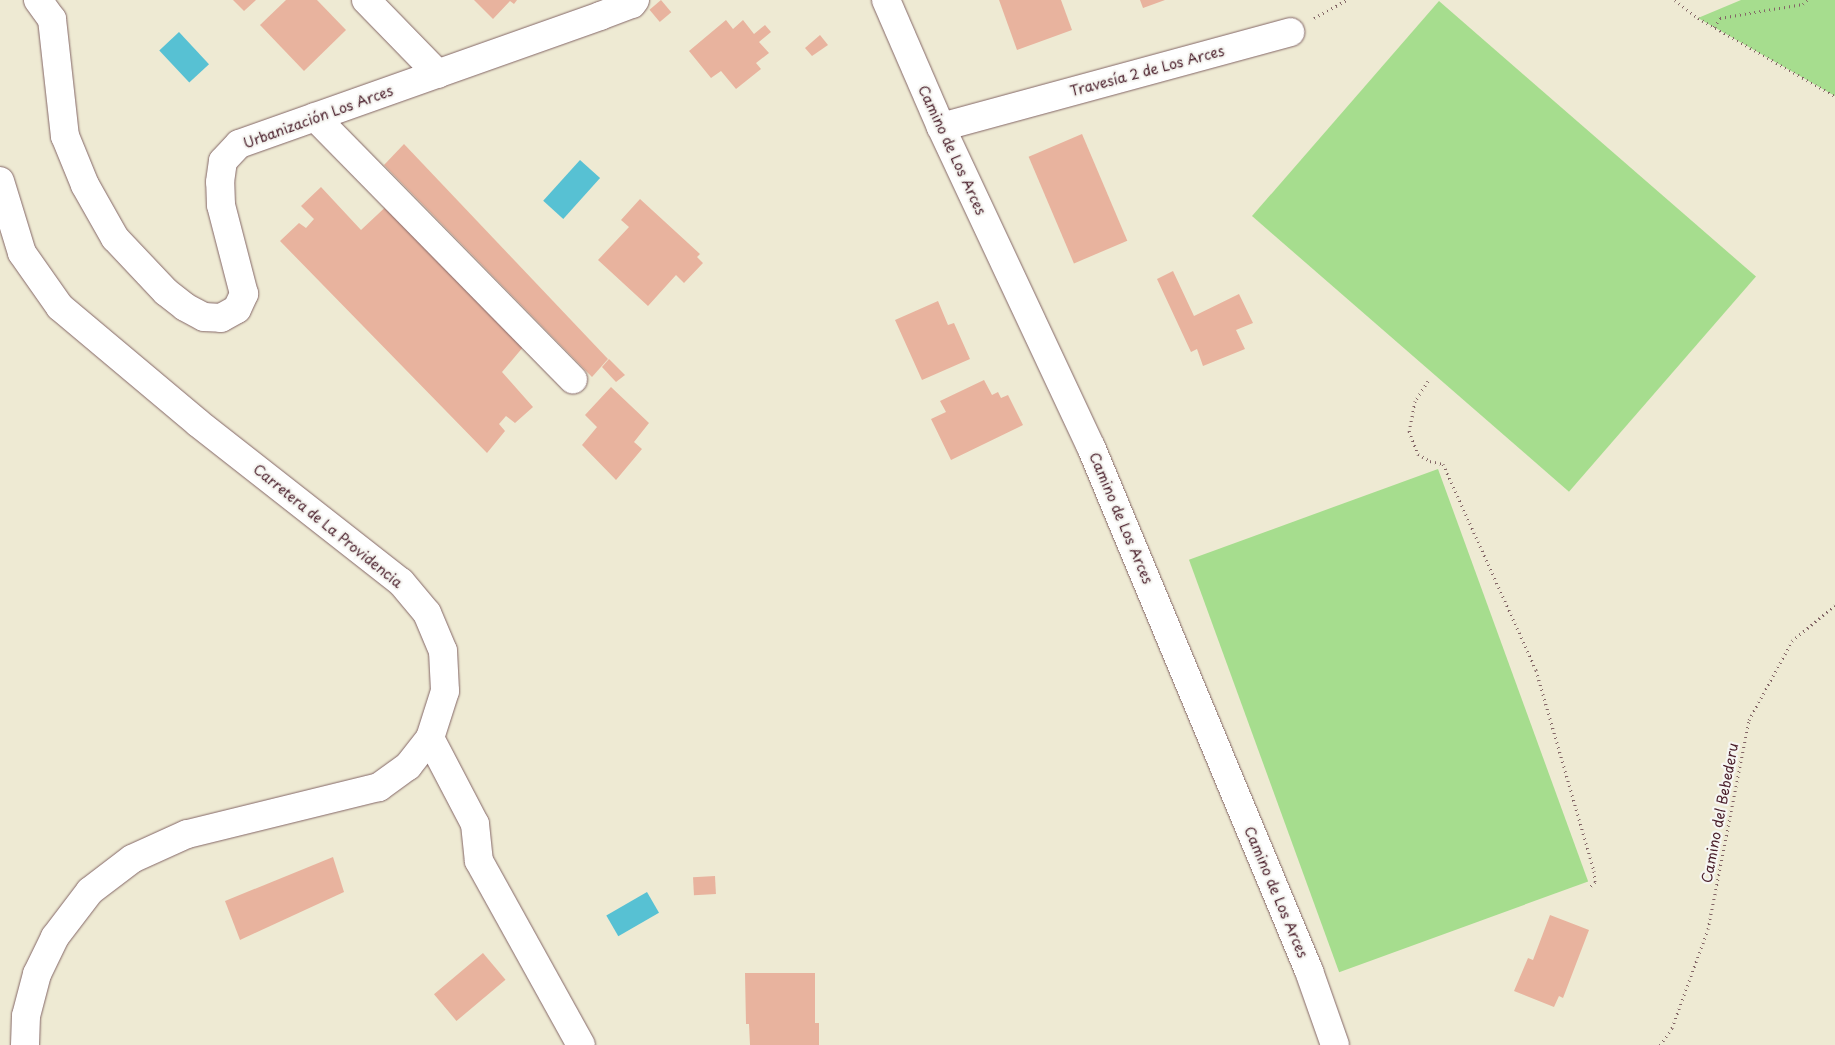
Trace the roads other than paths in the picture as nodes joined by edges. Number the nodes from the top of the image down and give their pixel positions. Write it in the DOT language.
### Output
graph roads {
  1 [pos="38,0"];
  2 [pos="366,0"];
  3 [pos="635,0"];
  4 [pos="886,0"];
  5 [pos="1290,32"];
  6 [pos="438,74"];
  7 [pos="315,117"];
  8 [pos="941,127"];
  9 [pos="0,181"];
  10 [pos="573,380"];
  11 [pos="430,738"];
  12 [pos="25,1045"];
  13 [pos="581,1045"];
  14 [pos="1335,1045"];
  1 -- 7 [label="street, Urbanización Los Arces"];
  2 -- 6 [label="street"];
  3 -- 6 [label="street, Urbanización Los Arces"];
  4 -- 8 [label="street, Camino de Los Arces"];
  5 -- 8 [label="street, Travesía 2 de Los Arces"];
  6 -- 7 [label="street, Urbanización Los Arces"];
  7 -- 10 [label="street"];
  8 -- 14 [label="street, Camino de Los Arces"];
  9 -- 11 [label="street, Carretera de La Providencia"];
  11 -- 12 [label="street, Carretera de La Providencia"];
  11 -- 13 [label="street"];
}
